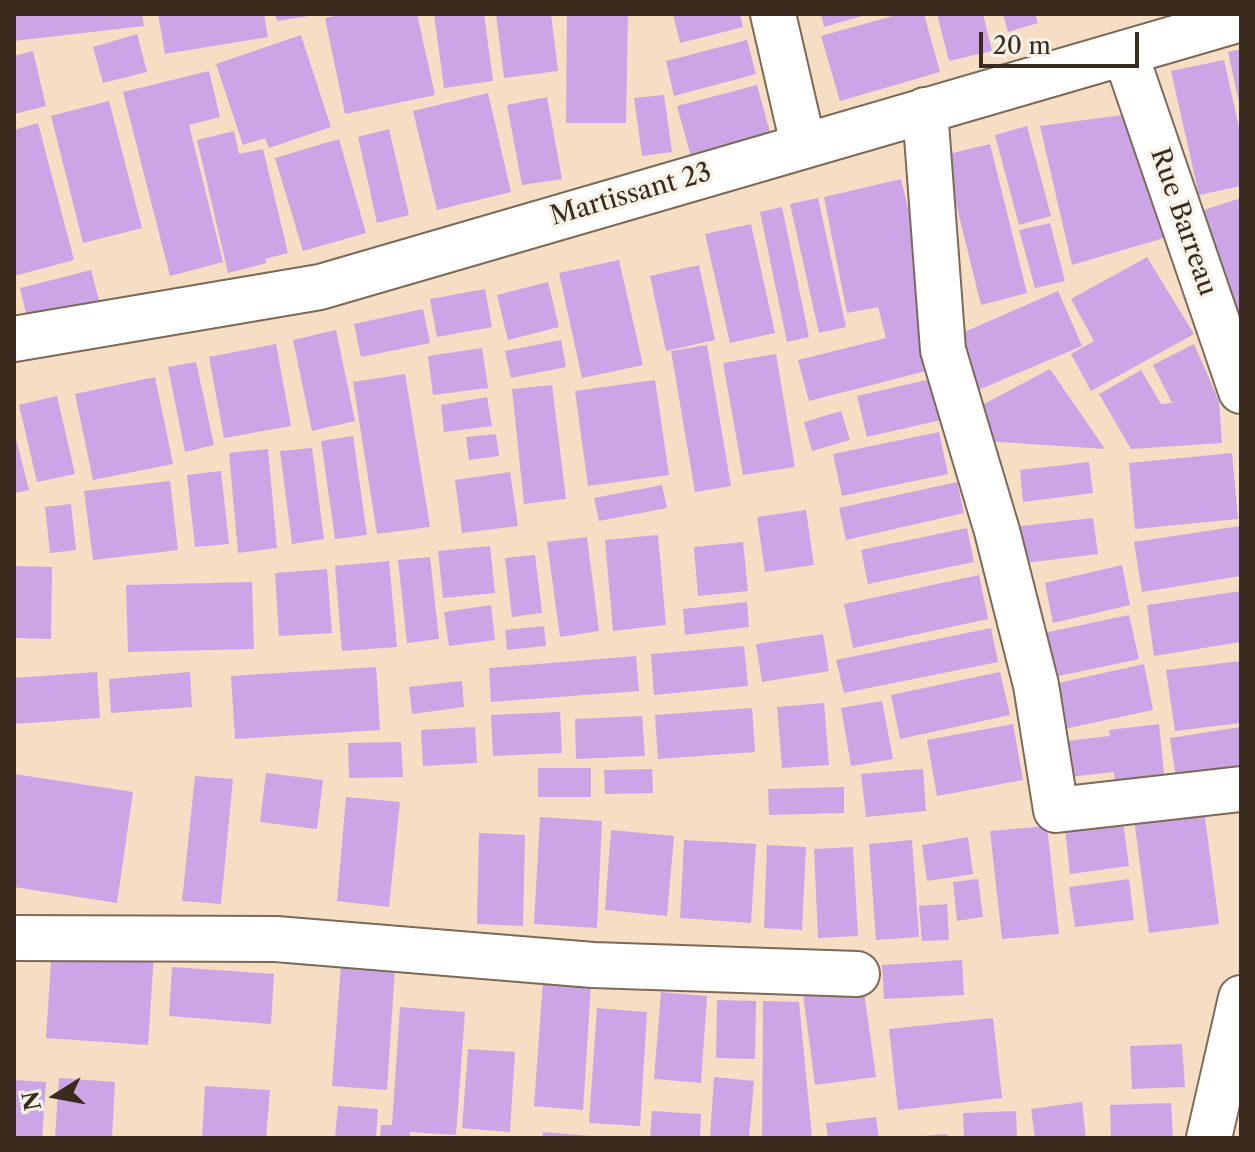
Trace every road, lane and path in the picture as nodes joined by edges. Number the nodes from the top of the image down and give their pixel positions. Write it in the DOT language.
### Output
graph roads {
  1 [pos="773,14"];
  2 [pos="1241,19"];
  3 [pos="1125,53"];
  4 [pos="925,110"];
  5 [pos="803,144"];
  6 [pos="14,339"];
  7 [pos="1241,391"];
  8 [pos="1241,789"];
  9 [pos="14,938"];
  10 [pos="857,974"];
  11 [pos="1241,998"];
  12 [pos="1209,1138"];
  1 -- 5 [label="street"];
  2 -- 3 [label="street, Martissant 23"];
  3 -- 4 [label="street, Martissant 23"];
  3 -- 7 [label="street, Rue Barreau"];
  4 -- 5 [label="street, Martissant 23"];
  4 -- 8 [label="street"];
  5 -- 6 [label="street, Martissant 23"];
  9 -- 10 [label="street"];
  11 -- 12 [label="street"];
}
